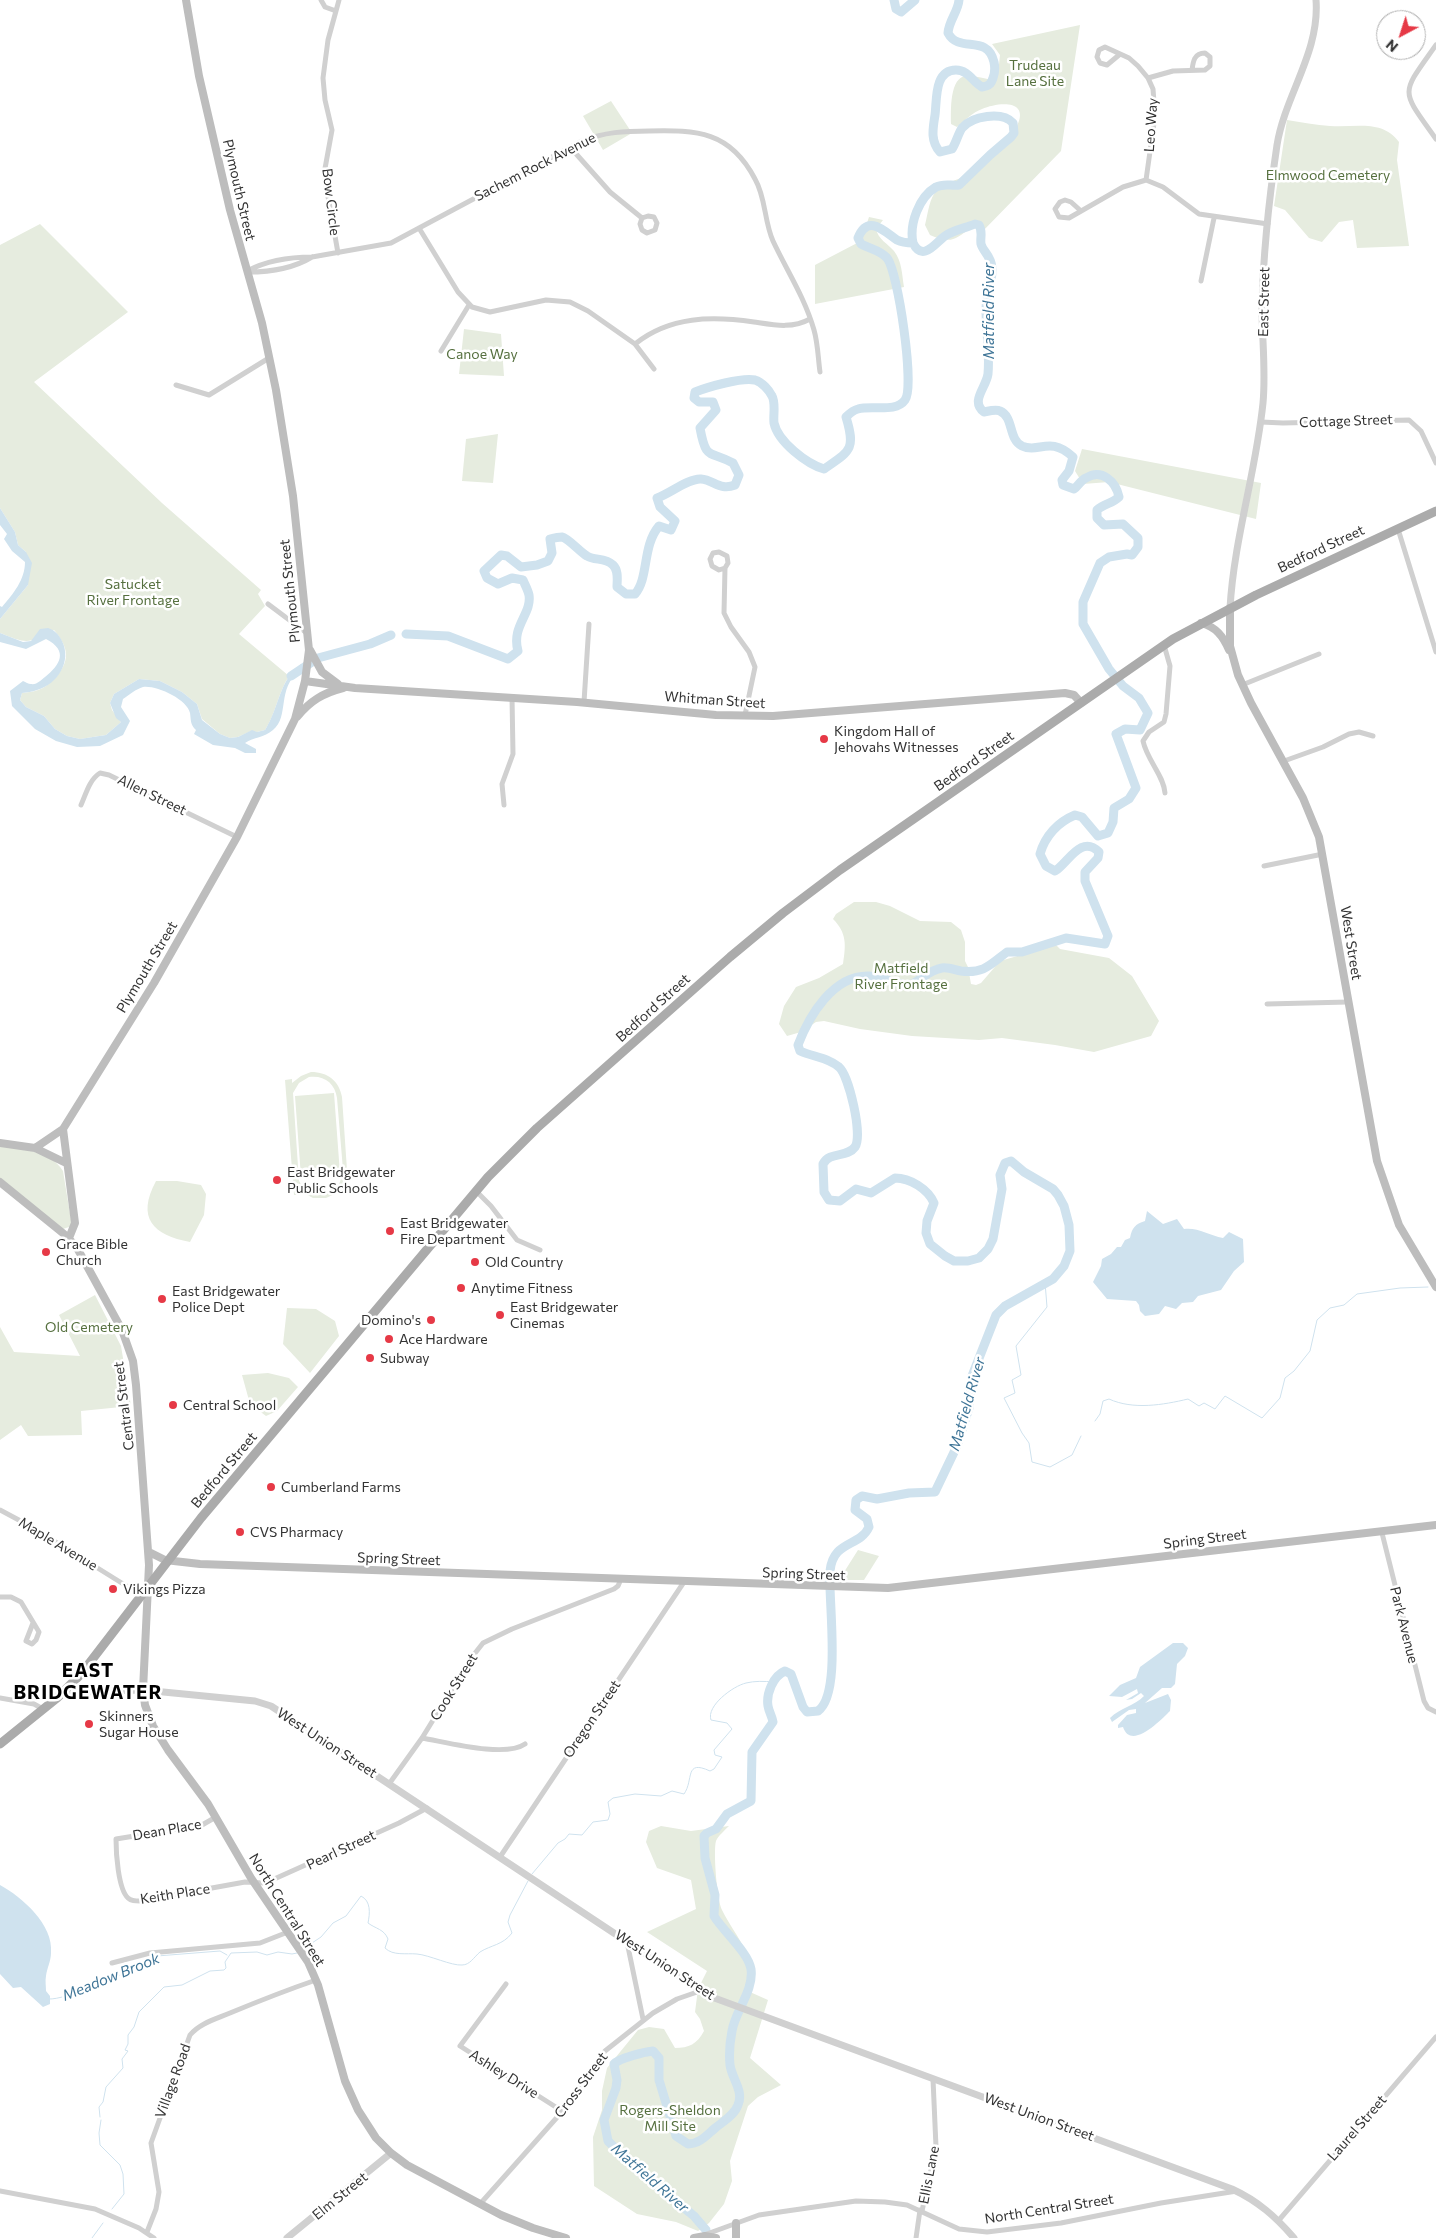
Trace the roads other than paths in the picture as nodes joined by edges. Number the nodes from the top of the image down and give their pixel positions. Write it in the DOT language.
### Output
graph roads {
  1 [pos="186,0"];
  2 [pos="321,0"];
  3 [pos="339,0"];
  4 [pos="1316,0"];
  5 [pos="336,11"];
  6 [pos="1436,45"];
  7 [pos="1119,55"];
  8 [pos="1192,70"];
  9 [pos="1148,78"];
  10 [pos="1436,139"];
  11 [pos="570,147"];
  12 [pos="1146,180"];
  13 [pos="1081,211"];
  14 [pos="642,218"];
  15 [pos="1214,218"];
  16 [pos="1268,224"];
  17 [pos="419,228"];
  18 [pos="338,253"];
  19 [pos="247,272"];
  20 [pos="1201,280"];
  21 [pos="469,305"];
  22 [pos="810,319"];
  23 [pos="636,344"];
  24 [pos="440,351"];
  25 [pos="269,358"];
  26 [pos="654,369"];
  27 [pos="820,372"];
  28 [pos="176,385"];
  29 [pos="1261,422"];
  30 [pos="1436,463"];
  31 [pos="1436,511"];
  32 [pos="1398,528"];
  33 [pos="724,568"];
  34 [pos="268,604"];
  35 [pos="1230,608"];
  36 [pos="1201,623"];
  37 [pos="589,624"];
  38 [pos="308,634"];
  39 [pos="1164,645"];
  40 [pos="1436,652"];
  41 [pos="1319,654"];
  42 [pos="313,661"];
  43 [pos="1233,661"];
  44 [pos="305,678"];
  45 [pos="1242,685"];
  46 [pos="345,687"];
  47 [pos="512,698"];
  48 [pos="584,702"];
  49 [pos="1081,703"];
  50 [pos="745,715"];
  51 [pos="295,719"];
  52 [pos="1373,736"];
  53 [pos="1284,761"];
  54 [pos="1165,793"];
  55 [pos="81,805"];
  56 [pos="504,805"];
  57 [pos="237,837"];
  58 [pos="1323,854"];
  59 [pos="1264,866"];
  60 [pos="1348,1002"];
  61 [pos="1267,1004"];
  62 [pos="63,1129"];
  63 [pos="0,1143"];
  64 [pos="35,1148"];
  65 [pos="66,1163"];
  66 [pos="0,1182"];
  67 [pos="476,1191"];
  68 [pos="69,1238"];
  69 [pos="540,1250"];
  70 [pos="1436,1287"];
  71 [pos="0,1510"];
  72 [pos="1436,1525"];
  73 [pos="1382,1533"];
  74 [pos="149,1552"];
  75 [pos="168,1560"];
  76 [pos="621,1579"];
  77 [pos="684,1582"];
  78 [pos="149,1584"];
  79 [pos="141,1595"];
  80 [pos="0,1598"];
  81 [pos="33,1623"];
  82 [pos="73,1683"];
  83 [pos="143,1690"];
  84 [pos="93,1691"];
  85 [pos="64,1692"];
  86 [pos="0,1698"];
  87 [pos="43,1709"];
  88 [pos="1436,1712"];
  89 [pos="422,1738"];
  90 [pos="0,1744"];
  91 [pos="525,1744"];
  92 [pos="390,1784"];
  93 [pos="427,1808"];
  94 [pos="216,1817"];
  95 [pos="116,1839"];
  96 [pos="500,1856"];
  97 [pos="253,1882"];
  98 [pos="288,1932"];
  99 [pos="627,1941"];
  100 [pos="112,1963"];
  101 [pos="316,1980"];
  102 [pos="506,1984"];
  103 [pos="700,1991"];
  104 [pos="643,2020"];
  105 [pos="1436,2037"];
  106 [pos="932,2079"];
  107 [pos="562,2111"];
  108 [pos="391,2153"];
  109 [pos="0,2191"];
  110 [pos="1237,2191"];
  111 [pos="480,2204"];
  112 [pos="921,2210"];
  113 [pos="1279,2220"];
  114 [pos="736,2223"];
  115 [pos="147,2232"];
  116 [pos="697,2237"];
  117 [pos="154,2238"];
  118 [pos="287,2238"];
  119 [pos="566,2238"];
  120 [pos="716,2238"];
  121 [pos="736,2238"];
  122 [pos="916,2238"];
  123 [pos="1294,2238"];
  1 -- 19 [label="main road, Plymouth Street"];
  2 -- 5 [label="street"];
  3 -- 5 [label="street, Bow Circle"];
  4 -- 16 [label="street, East Street"];
  5 -- 18 [label="street, Bow Circle"];
  6 -- 10 [label="street"];
  7 -- 9 [label="street, Leo Way"];
  8 -- 9 [label="street"];
  9 -- 12 [label="street, Leo Way"];
  11 -- 14 [label="street"];
  11 -- 17 [label="street, Sachem Rock Avenue"];
  11 -- 22 [label="street, Sachem Rock Avenue"];
  12 -- 13 [label="street"];
  12 -- 15 [label="street"];
  13 -- 13 [label="street"];
  15 -- 16 [label="street"];
  15 -- 20 [label="street"];
  16 -- 29 [label="street, East Street"];
  17 -- 18 [label="street, Sachem Rock Avenue"];
  17 -- 21 [label="street"];
  18 -- 19 [label="street, Sachem Rock Avenue"];
  19 -- 25 [label="main road, Plymouth Street"];
  21 -- 23 [label="street"];
  21 -- 24 [label="street"];
  22 -- 23 [label="street"];
  22 -- 27 [label="street, Sachem Rock Avenue"];
  23 -- 26 [label="street"];
  25 -- 28 [label="street"];
  25 -- 38 [label="main road, Plymouth Street"];
  29 -- 30 [label="street, Cottage Street"];
  29 -- 35 [label="street, East Street"];
  31 -- 32 [label="main road, Bedford Street"];
  32 -- 35 [label="main road, Bedford Street"];
  32 -- 40 [label="street"];
  33 -- 50 [label="street"];
  34 -- 38 [label="street"];
  35 -- 36 [label="main road, Bedford Street"];
  35 -- 43 [label="main road, West Street"];
  36 -- 39 [label="main road, Bedford Street"];
  36 -- 43 [label="main road"];
  37 -- 48 [label="street"];
  38 -- 42 [label="main road, Plymouth Street"];
  39 -- 49 [label="main road, Bedford Street"];
  39 -- 54 [label="street"];
  41 -- 45 [label="street"];
  42 -- 44 [label="main road, Plymouth Street"];
  42 -- 46 [label="main road"];
  43 -- 45 [label="main road, West Street"];
  44 -- 46 [label="main road, Whitman Street"];
  44 -- 51 [label="main road, Plymouth Street"];
  45 -- 53 [label="main road, West Street"];
  46 -- 47 [label="main road, Whitman Street"];
  46 -- 51 [label="main road"];
  47 -- 48 [label="main road, Whitman Street"];
  47 -- 56 [label="street"];
  48 -- 50 [label="main road, Whitman Street"];
  49 -- 50 [label="main road, Whitman Street"];
  49 -- 67 [label="main road, Bedford Street"];
  51 -- 57 [label="main road, Plymouth Street"];
  52 -- 53 [label="street"];
  53 -- 58 [label="main road, West Street"];
  55 -- 57 [label="street, Allen Street"];
  57 -- 62 [label="main road, Plymouth Street"];
  58 -- 59 [label="street"];
  58 -- 60 [label="main road, West Street"];
  60 -- 61 [label="street"];
  60 -- 70 [label="main road, West Street"];
  62 -- 64 [label="main road, Plymouth Street"];
  62 -- 65 [label="main road"];
  63 -- 64 [label="main road"];
  64 -- 65 [label="main road"];
  65 -- 68 [label="main road"];
  66 -- 68 [label="main road, Central Street"];
  67 -- 69 [label="street"];
  67 -- 75 [label="main road, Bedford Street"];
  68 -- 74 [label="main road, Central Street"];
  71 -- 79 [label="street, Maple Avenue"];
  72 -- 73 [label="main road, Spring Street"];
  73 -- 77 [label="main road, Spring Street"];
  73 -- 88 [label="street, Park Avenue"];
  74 -- 75 [label="main road, Spring Street"];
  74 -- 78 [label="main road, Central Street"];
  75 -- 76 [label="main road, Spring Street"];
  75 -- 78 [label="main road, Bedford Street"];
  76 -- 77 [label="main road, Spring Street"];
  76 -- 89 [label="street, Cook Street"];
  77 -- 96 [label="street, Oregon Street"];
  78 -- 79 [label="main road, Bedford Street"];
  78 -- 83 [label="main road, North Central Street"];
  79 -- 82 [label="main road, Bedford Street"];
  80 -- 81 [label="street"];
  82 -- 84 [label="street"];
  82 -- 85 [label="main road, Bedford Street"];
  83 -- 84 [label="street, West Union Street"];
  83 -- 92 [label="street, West Union Street"];
  83 -- 94 [label="main road, North Central Street"];
  84 -- 85 [label="street, West Union Street"];
  85 -- 87 [label="main road, Bedford Street"];
  86 -- 87 [label="street"];
  87 -- 90 [label="main road, Bedford Street"];
  89 -- 91 [label="street"];
  89 -- 92 [label="street, Cook Street"];
  92 -- 93 [label="street, West Union Street"];
  93 -- 96 [label="street, West Union Street"];
  93 -- 97 [label="street, Pearl Street"];
  94 -- 95 [label="street, Dean Place"];
  94 -- 97 [label="main road, North Central Street"];
  95 -- 97 [label="street, Keith Place"];
  96 -- 99 [label="street, West Union Street"];
  97 -- 98 [label="main road, North Central Street"];
  98 -- 100 [label="street"];
  98 -- 101 [label="main road, North Central Street"];
  99 -- 103 [label="street, West Union Street"];
  99 -- 104 [label="street"];
  101 -- 108 [label="main road, North Central Street"];
  101 -- 115 [label="street, Village Road"];
  102 -- 107 [label="street, Ashley Drive"];
  103 -- 104 [label="street, Cross Street"];
  103 -- 106 [label="street, West Union Street"];
  104 -- 107 [label="street, Cross Street"];
  105 -- 113 [label="street, Laurel Street"];
  106 -- 110 [label="street, West Union Street"];
  106 -- 112 [label="street, Ellis Lane"];
  107 -- 111 [label="street, Cross Street"];
  108 -- 111 [label="main road, North Central Street"];
  108 -- 118 [label="street, Elm Street"];
  109 -- 115 [label="street"];
  110 -- 112 [label="street, North Central Street"];
  110 -- 113 [label="street, West Union Street"];
  111 -- 119 [label="main road, North Central Street"];
  112 -- 114 [label="street, North Central Street"];
  112 -- 122 [label="street, Ellis Lane"];
  113 -- 123 [label="street, West Union Street"];
  114 -- 116 [label="street, North Central Street"];
  114 -- 121 [label="main road"];
  115 -- 117 [label="street"];
  116 -- 120 [label="main road"];
}
